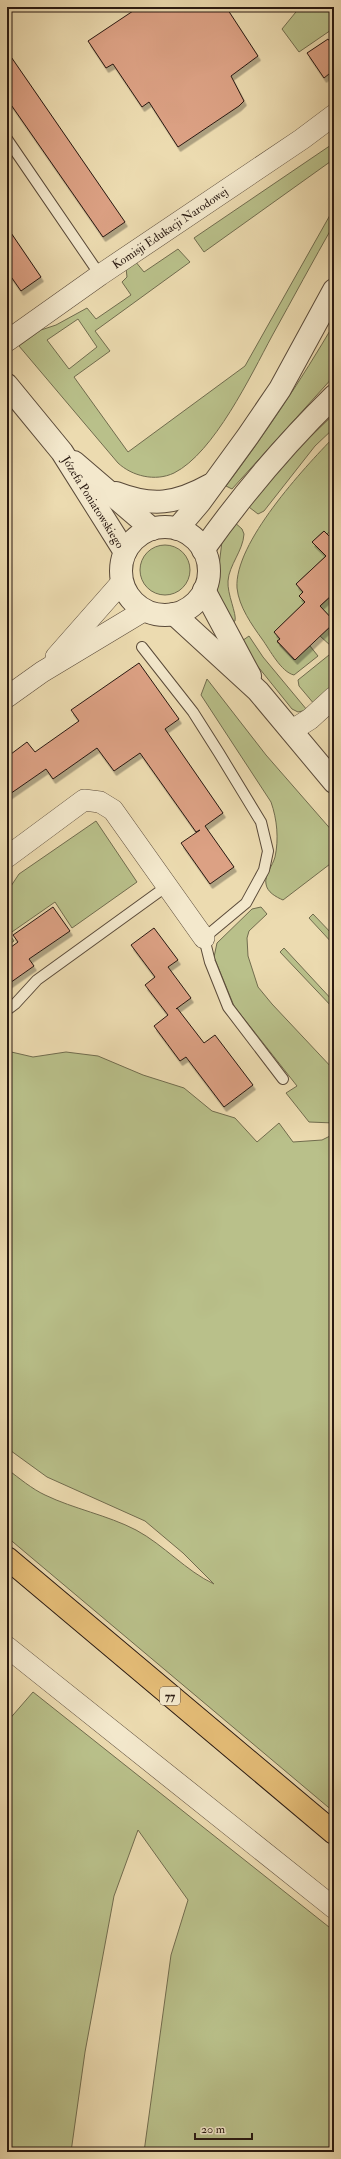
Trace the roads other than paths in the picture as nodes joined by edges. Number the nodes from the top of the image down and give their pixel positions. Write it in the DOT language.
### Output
graph roads {
  1 [pos="334,116"];
  2 [pos="7,139"];
  3 [pos="100,275"];
  4 [pos="334,290"];
  5 [pos="7,341"];
  6 [pos="7,385"];
  7 [pos="334,396"];
  8 [pos="62,452"];
  9 [pos="211,484"];
  10 [pos="108,490"];
  11 [pos="177,528"];
  12 [pos="152,529"];
  13 [pos="203,550"];
  14 [pos="125,552"];
  15 [pos="122,582"];
  16 [pos="204,590"];
  17 [pos="145,610"];
  18 [pos="174,614"];
  19 [pos="142,647"];
  20 [pos="42,672"];
  21 [pos="258,691"];
  22 [pos="7,697"];
  23 [pos="334,697"];
  24 [pos="291,731"];
  25 [pos="334,782"];
  26 [pos="7,857"];
  27 [pos="167,886"];
  28 [pos="204,938"];
  29 [pos="7,1010"];
  30 [pos="283,1079"];
  31 [pos="7,1558"];
  32 [pos="7,1647"];
  33 [pos="334,1833"];
  34 [pos="334,1908"];
  1 -- 3 [label="street, Komisji Edukacji Narodowej"];
  2 -- 3 [label="lane"];
  3 -- 5 [label="street, Komisji Edukacji Narodowej"];
  4 -- 9 [label="street"];
  6 -- 8 [label="street, Józefa Poniatowskiego"];
  7 -- 13 [label="street"];
  8 -- 10 [label="street, Józefa Poniatowskiego"];
  8 -- 14 [label="street, Józefa Poniatowskiego"];
  9 -- 10 [label="street"];
  9 -- 11 [label="street"];
  10 -- 12 [label="street, Józefa Poniatowskiego"];
  11 -- 12 [label="street"];
  11 -- 13 [label="street"];
  12 -- 14 [label="street"];
  13 -- 16 [label="street"];
  14 -- 15 [label="street"];
  15 -- 17 [label="street"];
  15 -- 20 [label="street"];
  16 -- 18 [label="street"];
  16 -- 21 [label="street"];
  17 -- 18 [label="street"];
  17 -- 20 [label="street"];
  18 -- 21 [label="street"];
  19 -- 28 [label="lane"];
  20 -- 22 [label="street"];
  21 -- 24 [label="street"];
  23 -- 24 [label="street"];
  24 -- 25 [label="street"];
  26 -- 27 [label="street"];
  27 -- 28 [label="street"];
  27 -- 29 [label="lane"];
  28 -- 30 [label="lane"];
  31 -- 33 [label="main road, 77"];
  32 -- 34 [label="street"];
}
